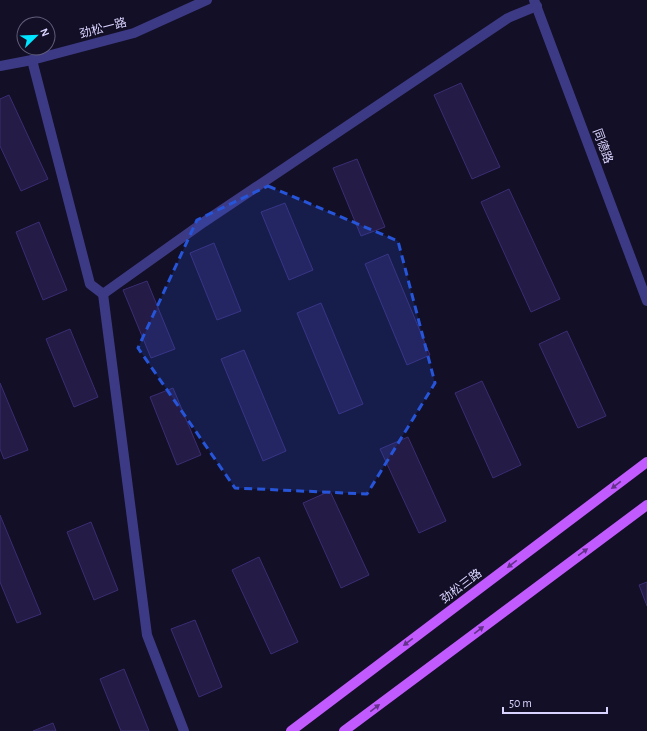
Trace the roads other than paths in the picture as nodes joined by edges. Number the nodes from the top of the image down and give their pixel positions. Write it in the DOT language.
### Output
graph roads {
  1 [pos="207,0"];
  2 [pos="536,3"];
  3 [pos="32,60"];
  4 [pos="0,66"];
  5 [pos="103,294"];
  6 [pos="647,301"];
  7 [pos="647,462"];
  8 [pos="647,505"];
  9 [pos="184,731"];
  10 [pos="291,731"];
  11 [pos="344,731"];
  1 -- 3 [label="street, 劲松一路"];
  2 -- 5 [label="street"];
  2 -- 6 [label="street, 同德路"];
  3 -- 4 [label="street, 劲松一路"];
  3 -- 5 [label="street"];
  5 -- 9 [label="street"];
  7 -- 10 [label="main road, 劲松三路, one-way"];
  11 -- 8 [label="main road, one-way"];
}
